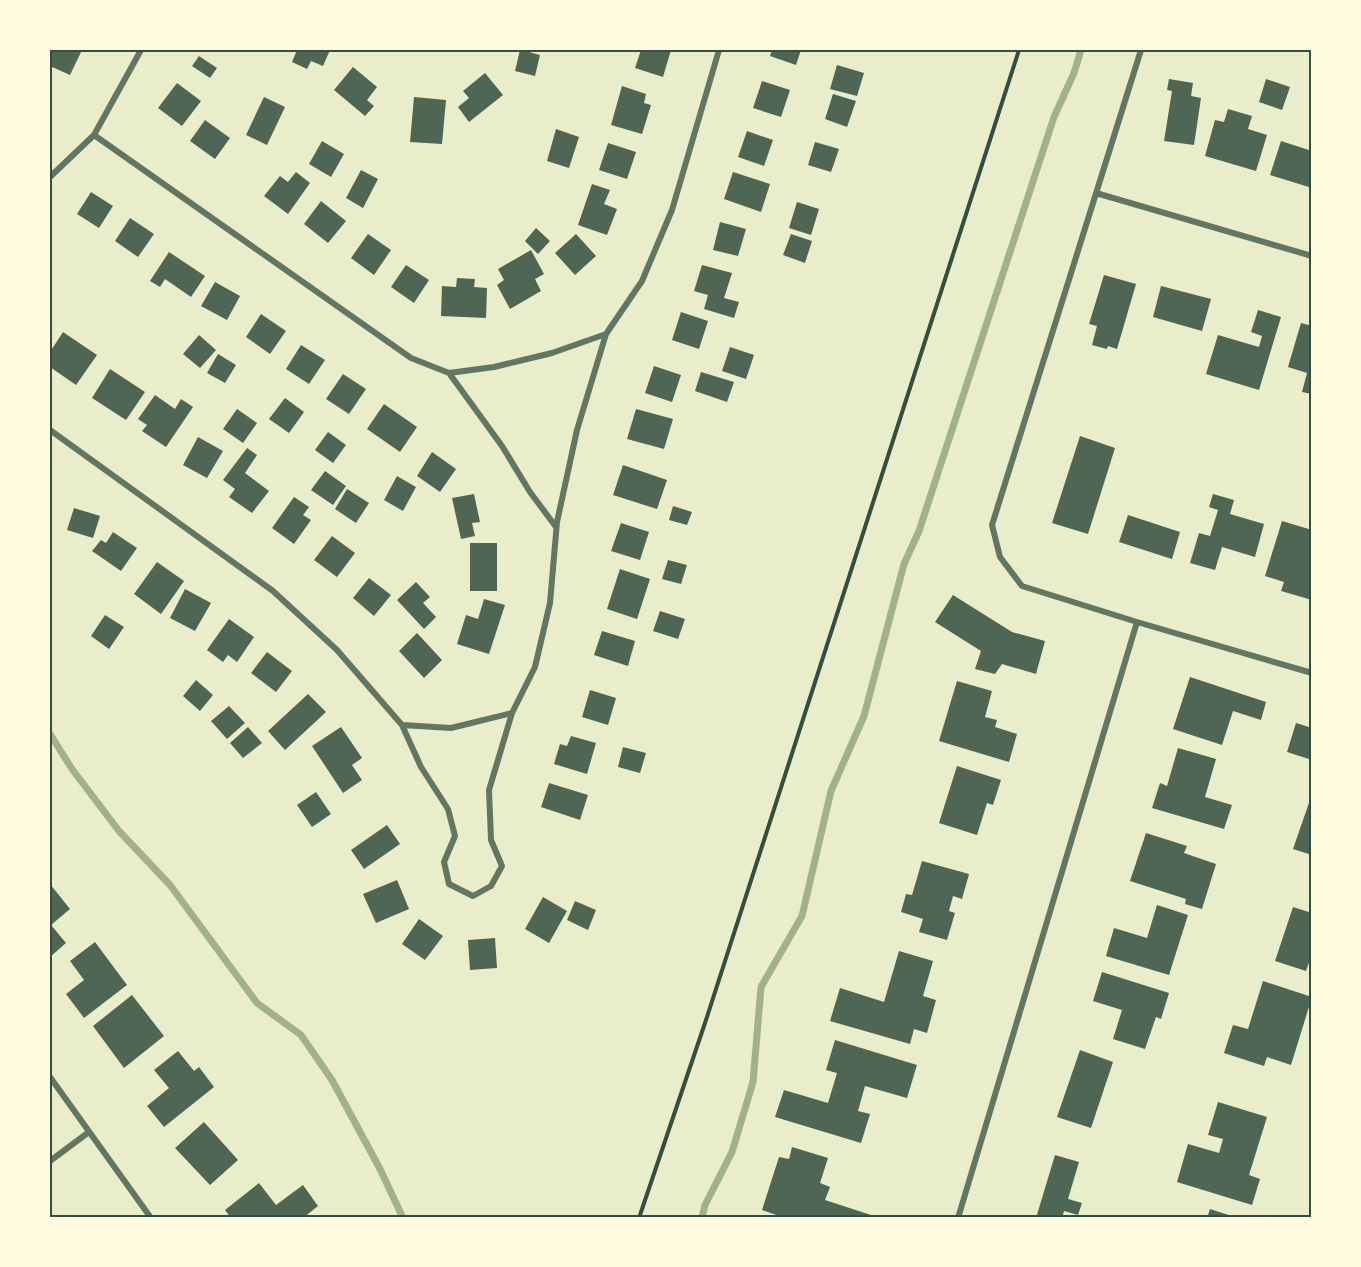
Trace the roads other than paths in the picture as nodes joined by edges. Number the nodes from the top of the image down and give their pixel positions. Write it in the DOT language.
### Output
graph roads {
  1 [pos="141,50"];
  2 [pos="719,50"];
  3 [pos="1141,50"];
  4 [pos="94,135"];
  5 [pos="50,177"];
  6 [pos="1096,193"];
  7 [pos="1311,256"];
  8 [pos="606,334"];
  9 [pos="449,373"];
  10 [pos="50,430"];
  11 [pos="556,527"];
  12 [pos="1137,622"];
  13 [pos="1311,673"];
  14 [pos="512,713"];
  15 [pos="402,725"];
  16 [pos="50,1077"];
  17 [pos="89,1132"];
  18 [pos="50,1161"];
  19 [pos="152,1218"];
  20 [pos="958,1218"];
  1 -- 4 [label="street"];
  2 -- 8 [label="street"];
  3 -- 6 [label="street"];
  4 -- 5 [label="street"];
  4 -- 9 [label="street"];
  6 -- 7 [label="street"];
  6 -- 12 [label="street"];
  8 -- 9 [label="street"];
  8 -- 11 [label="street"];
  9 -- 11 [label="street"];
  10 -- 15 [label="street"];
  11 -- 14 [label="street"];
  12 -- 13 [label="street"];
  12 -- 20 [label="street"];
  14 -- 15 [label="street"];
  14 -- 15 [label="street"];
  16 -- 17 [label="street"];
  17 -- 18 [label="street"];
  17 -- 19 [label="street"];
}
